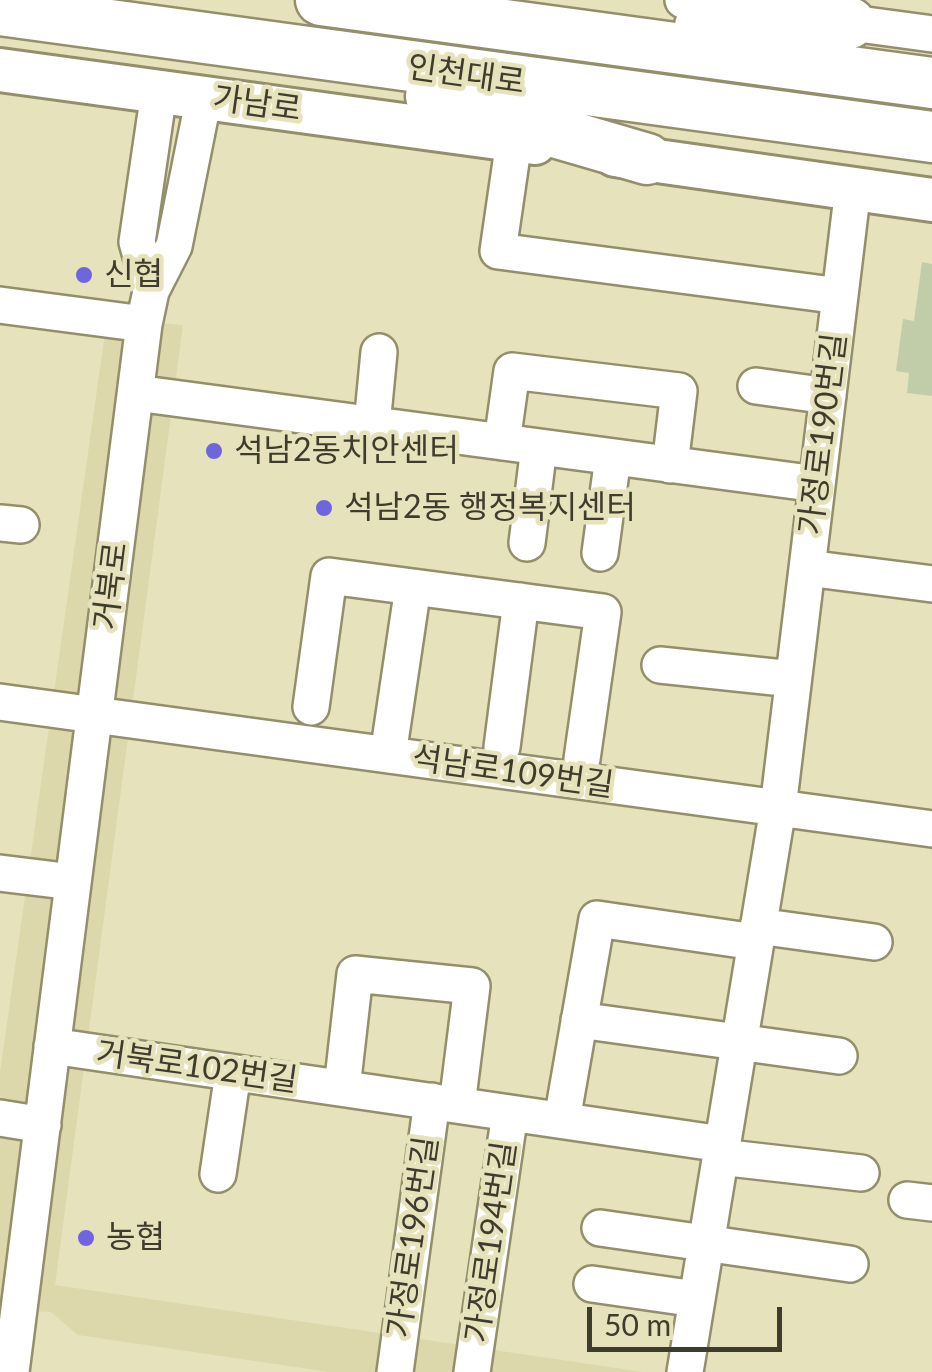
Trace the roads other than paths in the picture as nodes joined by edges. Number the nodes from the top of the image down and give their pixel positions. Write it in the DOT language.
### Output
graph roads {
  1 [pos="322,0"];
  2 [pos="695,1"];
  3 [pos="0,10"];
  4 [pos="850,23"];
  5 [pos="516,26"];
  6 [pos="932,34"];
  7 [pos="222,43"];
  8 [pos="0,70"];
  9 [pos="932,83"];
  10 [pos="159,92"];
  11 [pos="204,97"];
  12 [pos="932,137"];
  13 [pos="514,140"];
  14 [pos="646,159"];
  15 [pos="853,188"];
  16 [pos="932,200"];
  17 [pos="840,296"];
  18 [pos="0,305"];
  19 [pos="148,308"];
  20 [pos="379,352"];
  21 [pos="756,386"];
  22 [pos="136,393"];
  23 [pos="828,396"];
  24 [pos="372,425"];
  25 [pos="502,442"];
  26 [pos="539,447"];
  27 [pos="614,457"];
  28 [pos="670,465"];
  29 [pos="817,484"];
  30 [pos="527,543"];
  31 [pos="600,553"];
  32 [pos="807,568"];
  33 [pos="932,584"];
  34 [pos="413,587"];
  35 [pos="521,601"];
  36 [pos="660,665"];
  37 [pos="793,680"];
  38 [pos="0,702"];
  39 [pos="312,707"];
  40 [pos="94,715"];
  41 [pos="502,746"];
  42 [pos="388,755"];
  43 [pos="582,759"];
  44 [pos="778,808"];
  45 [pos="932,828"];
  46 [pos="0,873"];
  47 [pos="73,882"];
  48 [pos="757,934"];
  49 [pos="874,942"];
  50 [pos="579,1020"];
  51 [pos="739,1042"];
  52 [pos="52,1046"];
  53 [pos="839,1056"];
  54 [pos="233,1072"];
  55 [pos="342,1088"];
  56 [pos="444,1103"];
  57 [pos="510,1113"];
  58 [pos="0,1118"];
  59 [pos="562,1120"];
  60 [pos="42,1125"];
  61 [pos="722,1150"];
  62 [pos="218,1174"];
  63 [pos="860,1174"];
  64 [pos="600,1228"];
  65 [pos="706,1244"];
  66 [pos="850,1264"];
  67 [pos="592,1284"];
  68 [pos="696,1298"];
  69 [pos="0,1371"];
  70 [pos="10,1372"];
  71 [pos="395,1372"];
  72 [pos="472,1372"];
  73 [pos="685,1372"];
  1 -- 5 [label="highway, 인천대로"];
  2 -- 4 [label="street"];
  3 -- 7 [label="highway, 인천대로"];
  4 -- 5 [label="highway"];
  4 -- 6 [label="street"];
  5 -- 9 [label="highway, 인천대로"];
  7 -- 12 [label="highway, 인천대로"];
  7 -- 14 [label="highway"];
  8 -- 10 [label="main road, 가남로"];
  10 -- 11 [label="main road, 가남로"];
  10 -- 19 [label="street"];
  11 -- 13 [label="main road, 가남로"];
  11 -- 19 [label="street"];
  13 -- 14 [label="main road, 가남로"];
  13 -- 17 [label="street"];
  14 -- 15 [label="main road, 가남로"];
  15 -- 16 [label="main road, 가남로"];
  15 -- 17 [label="street, 가정로190번길"];
  17 -- 23 [label="street, 가정로190번길"];
  18 -- 19 [label="street"];
  19 -- 22 [label="street, 거북로"];
  20 -- 24 [label="street"];
  21 -- 23 [label="street"];
  22 -- 24 [label="street"];
  22 -- 40 [label="street, 거북로"];
  23 -- 29 [label="street, 가정로190번길"];
  24 -- 25 [label="street"];
  25 -- 26 [label="street"];
  25 -- 28 [label="street"];
  26 -- 27 [label="street"];
  26 -- 30 [label="street"];
  27 -- 28 [label="street"];
  27 -- 31 [label="street"];
  28 -- 29 [label="street"];
  29 -- 32 [label="street, 가정로190번길"];
  32 -- 33 [label="street"];
  32 -- 37 [label="street, 가정로190번길"];
  34 -- 35 [label="street"];
  34 -- 39 [label="street"];
  34 -- 42 [label="street"];
  35 -- 41 [label="street"];
  35 -- 43 [label="street"];
  36 -- 37 [label="street"];
  37 -- 44 [label="street, 가정로190번길"];
  38 -- 40 [label="street, 석남로109번길"];
  40 -- 42 [label="street, 석남로109번길"];
  40 -- 47 [label="street, 거북로"];
  42 -- 44 [label="street, 석남로109번길"];
  44 -- 45 [label="street, 석남로109번길"];
  44 -- 48 [label="street, 가정로190번길"];
  46 -- 47 [label="street"];
  47 -- 52 [label="street, 거북로"];
  48 -- 49 [label="street"];
  48 -- 50 [label="street"];
  48 -- 51 [label="street, 가정로190번길"];
  50 -- 51 [label="street"];
  50 -- 59 [label="street"];
  51 -- 53 [label="street"];
  51 -- 61 [label="street, 가정로190번길"];
  52 -- 54 [label="street, 거북로102번길"];
  52 -- 60 [label="street, 거북로"];
  54 -- 55 [label="street, 거북로102번길"];
  54 -- 62 [label="street"];
  55 -- 56 [label="street, 거북로102번길"];
  55 -- 56 [label="street, 거북로102번길"];
  56 -- 57 [label="street, 거북로102번길"];
  56 -- 71 [label="street, 가정로196번길"];
  57 -- 59 [label="street, 거북로102번길"];
  57 -- 72 [label="street, 가정로194번길"];
  58 -- 60 [label="street"];
  59 -- 61 [label="street, 거북로102번길"];
  60 -- 70 [label="street, 거북로"];
  61 -- 63 [label="street"];
  61 -- 65 [label="street, 가정로190번길"];
  64 -- 65 [label="street"];
  65 -- 66 [label="street"];
  65 -- 68 [label="street, 가정로190번길"];
  67 -- 68 [label="street"];
  68 -- 73 [label="street, 가정로190번길"];
  69 -- 70 [label="street"];
}
